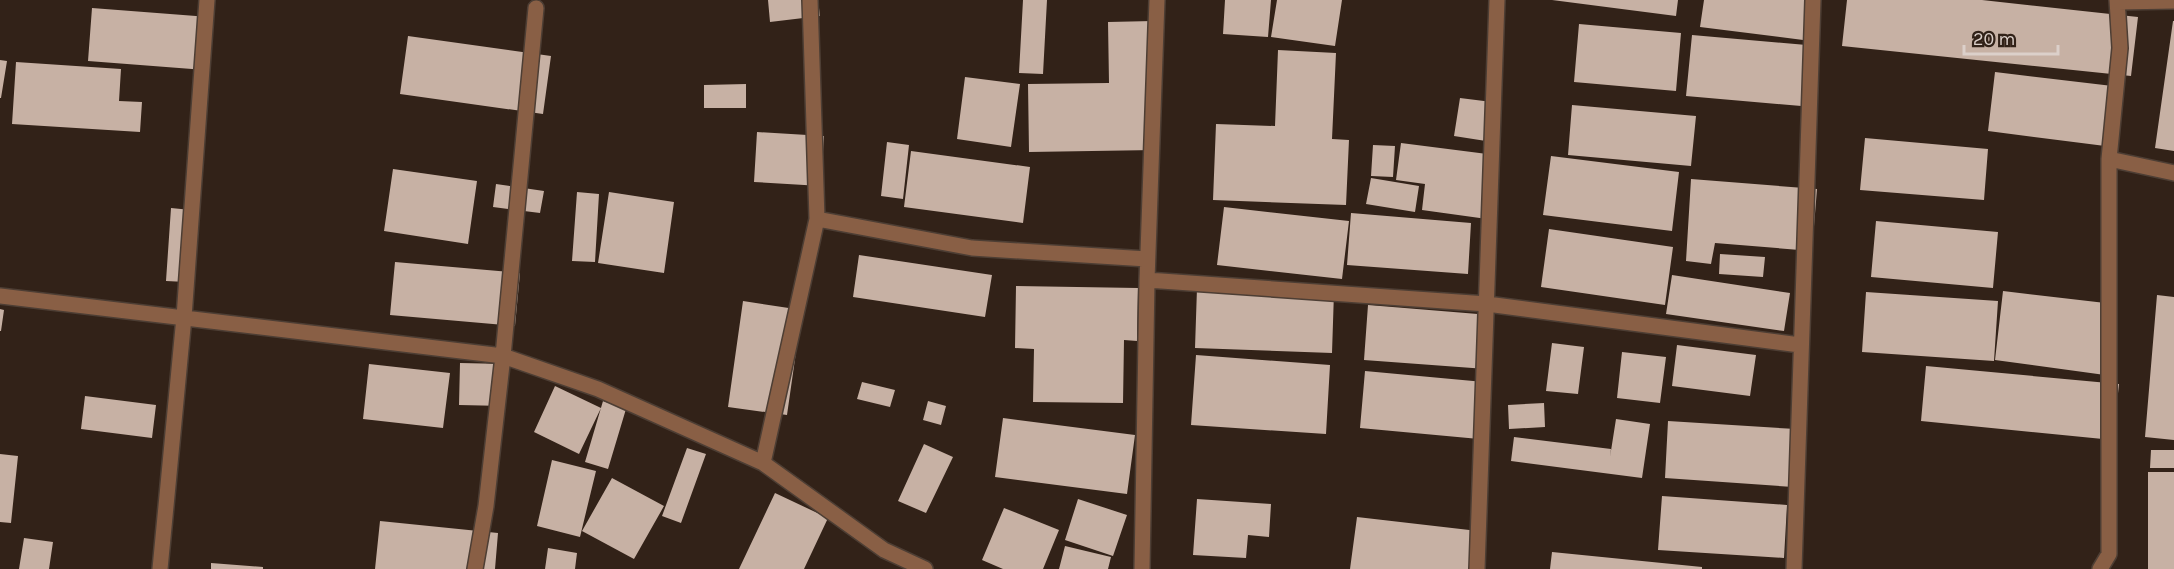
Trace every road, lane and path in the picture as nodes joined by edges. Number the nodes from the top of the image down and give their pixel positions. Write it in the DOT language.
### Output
graph roads {
  1 [pos="207,0"];
  2 [pos="810,0"];
  3 [pos="1157,0"];
  4 [pos="1497,0"];
  5 [pos="1813,0"];
  6 [pos="2117,1"];
  7 [pos="2174,1"];
  8 [pos="536,8"];
  9 [pos="2109,159"];
  10 [pos="2174,174"];
  11 [pos="817,219"];
  12 [pos="1147,259"];
  13 [pos="1147,280"];
  14 [pos="0,296"];
  15 [pos="1487,304"];
  16 [pos="184,317"];
  17 [pos="1800,345"];
  18 [pos="503,356"];
  19 [pos="762,463"];
  20 [pos="160,569"];
  21 [pos="475,569"];
  22 [pos="925,569"];
  23 [pos="1142,569"];
  24 [pos="1478,569"];
  25 [pos="1794,569"];
  26 [pos="2100,569"];
  1 -- 16 [label="street"];
  2 -- 11 [label="street"];
  3 -- 12 [label="street"];
  4 -- 15 [label="street"];
  5 -- 17 [label="street"];
  6 -- 7 [label="street"];
  6 -- 9 [label="street"];
  8 -- 18 [label="street"];
  9 -- 10 [label="street"];
  9 -- 26 [label="street"];
  11 -- 12 [label="street"];
  11 -- 19 [label="street"];
  12 -- 13 [label="street"];
  13 -- 15 [label="street"];
  13 -- 23 [label="street"];
  14 -- 16 [label="street"];
  15 -- 17 [label="street"];
  15 -- 24 [label="street"];
  16 -- 18 [label="street"];
  16 -- 20 [label="street"];
  17 -- 25 [label="street"];
  18 -- 19 [label="street"];
  18 -- 21 [label="street"];
  19 -- 22 [label="street"];
}
